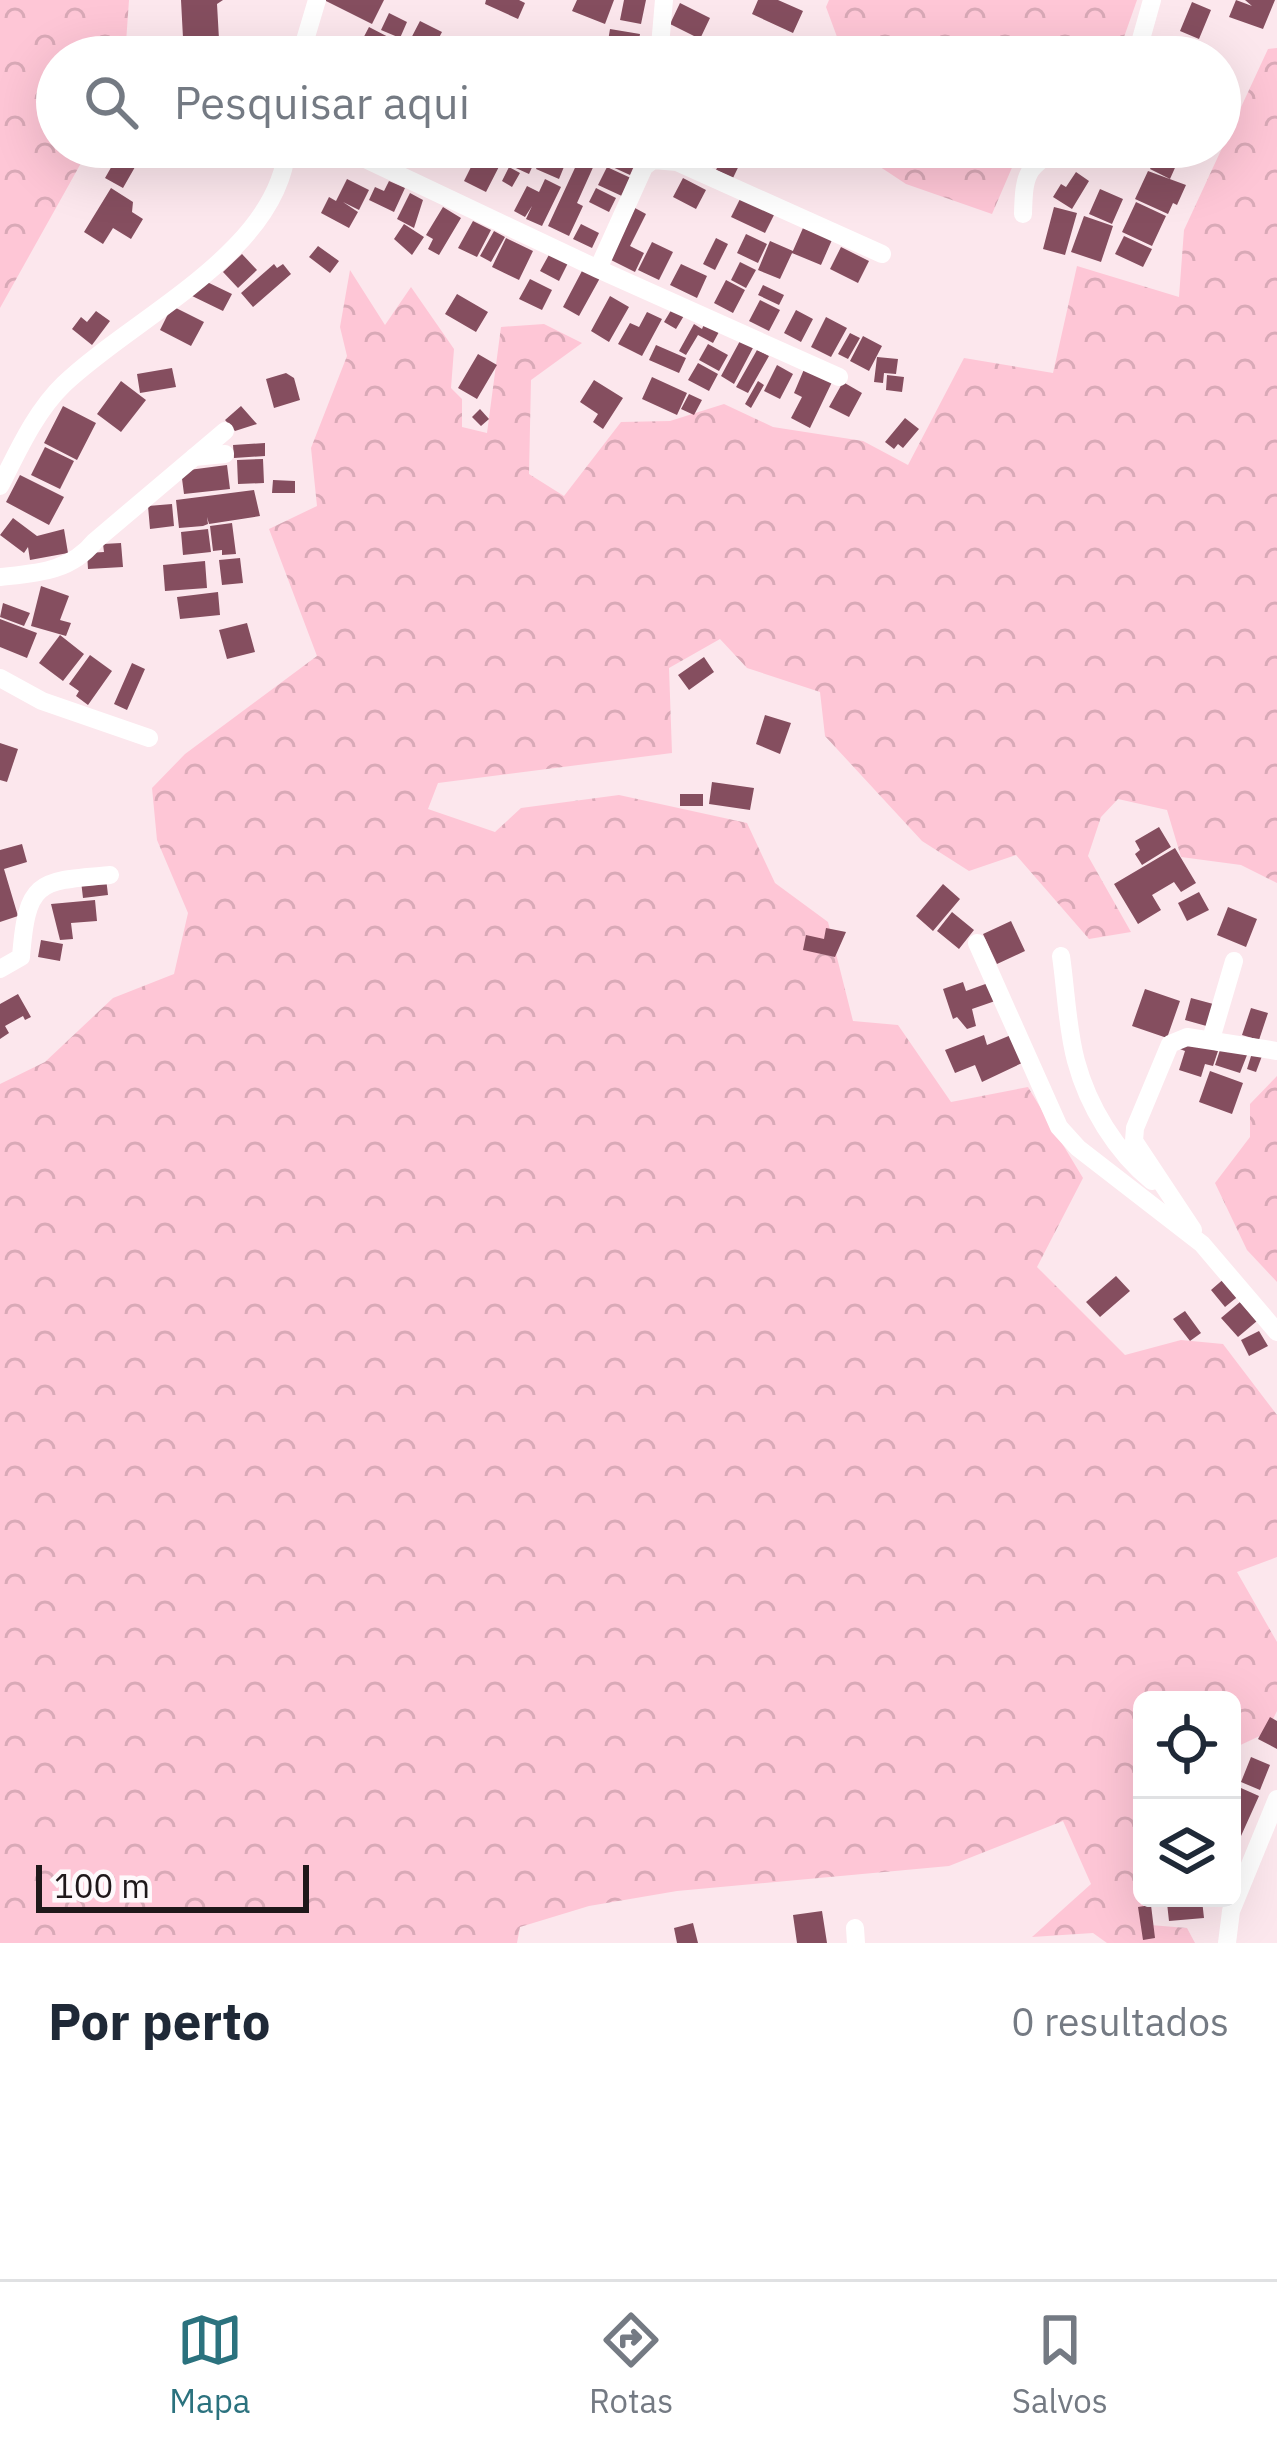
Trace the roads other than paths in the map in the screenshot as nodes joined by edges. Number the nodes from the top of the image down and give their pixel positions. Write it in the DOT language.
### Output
graph roads {
  1 [pos="317,0"];
  2 [pos="664,0"];
  3 [pos="1152,0"];
  4 [pos="307,36"];
  5 [pos="661,36"];
  6 [pos="1142,36"];
  7 [pos="284,168"];
  8 [pos="384,168"];
  9 [pos="644,168"];
  10 [pos="690,168"];
  11 [pos="1032,168"];
  12 [pos="1023,214"];
  13 [pos="882,254"];
  14 [pos="598,269"];
  15 [pos="839,377"];
  16 [pos="225,431"];
  17 [pos="225,454"];
  18 [pos="194,457"];
  19 [pos="0,486"];
  20 [pos="0,577"];
  21 [pos="0,678"];
  22 [pos="149,738"];
  23 [pos="110,874"];
  24 [pos="977,943"];
  25 [pos="1061,956"];
  26 [pos="1234,961"];
  27 [pos="0,969"];
  28 [pos="1211,1040"];
  29 [pos="1277,1051"];
  30 [pos="1170,1195"];
  31 [pos="1202,1244"];
  32 [pos="1277,1332"];
  33 [pos="1277,1799"];
  34 [pos="1226,1943"];
  1 -- 4 [label="street"];
  2 -- 5 [label="street"];
  3 -- 6 [label="street"];
  7 -- 19 [label="street"];
  8 -- 14 [label="street"];
  9 -- 14 [label="street"];
  10 -- 13 [label="street"];
  11 -- 12 [label="street"];
  14 -- 15 [label="street"];
  16 -- 18 [label="street"];
  17 -- 18 [label="street"];
  18 -- 20 [label="street"];
  21 -- 22 [label="street"];
  23 -- 27 [label="street"];
  24 -- 31 [label="street"];
  25 -- 30 [label="street"];
  26 -- 28 [label="street"];
  28 -- 29 [label="street"];
  28 -- 30 [label="street"];
  30 -- 31 [label="street"];
  31 -- 32 [label="street"];
  33 -- 34 [label="street"];
}
